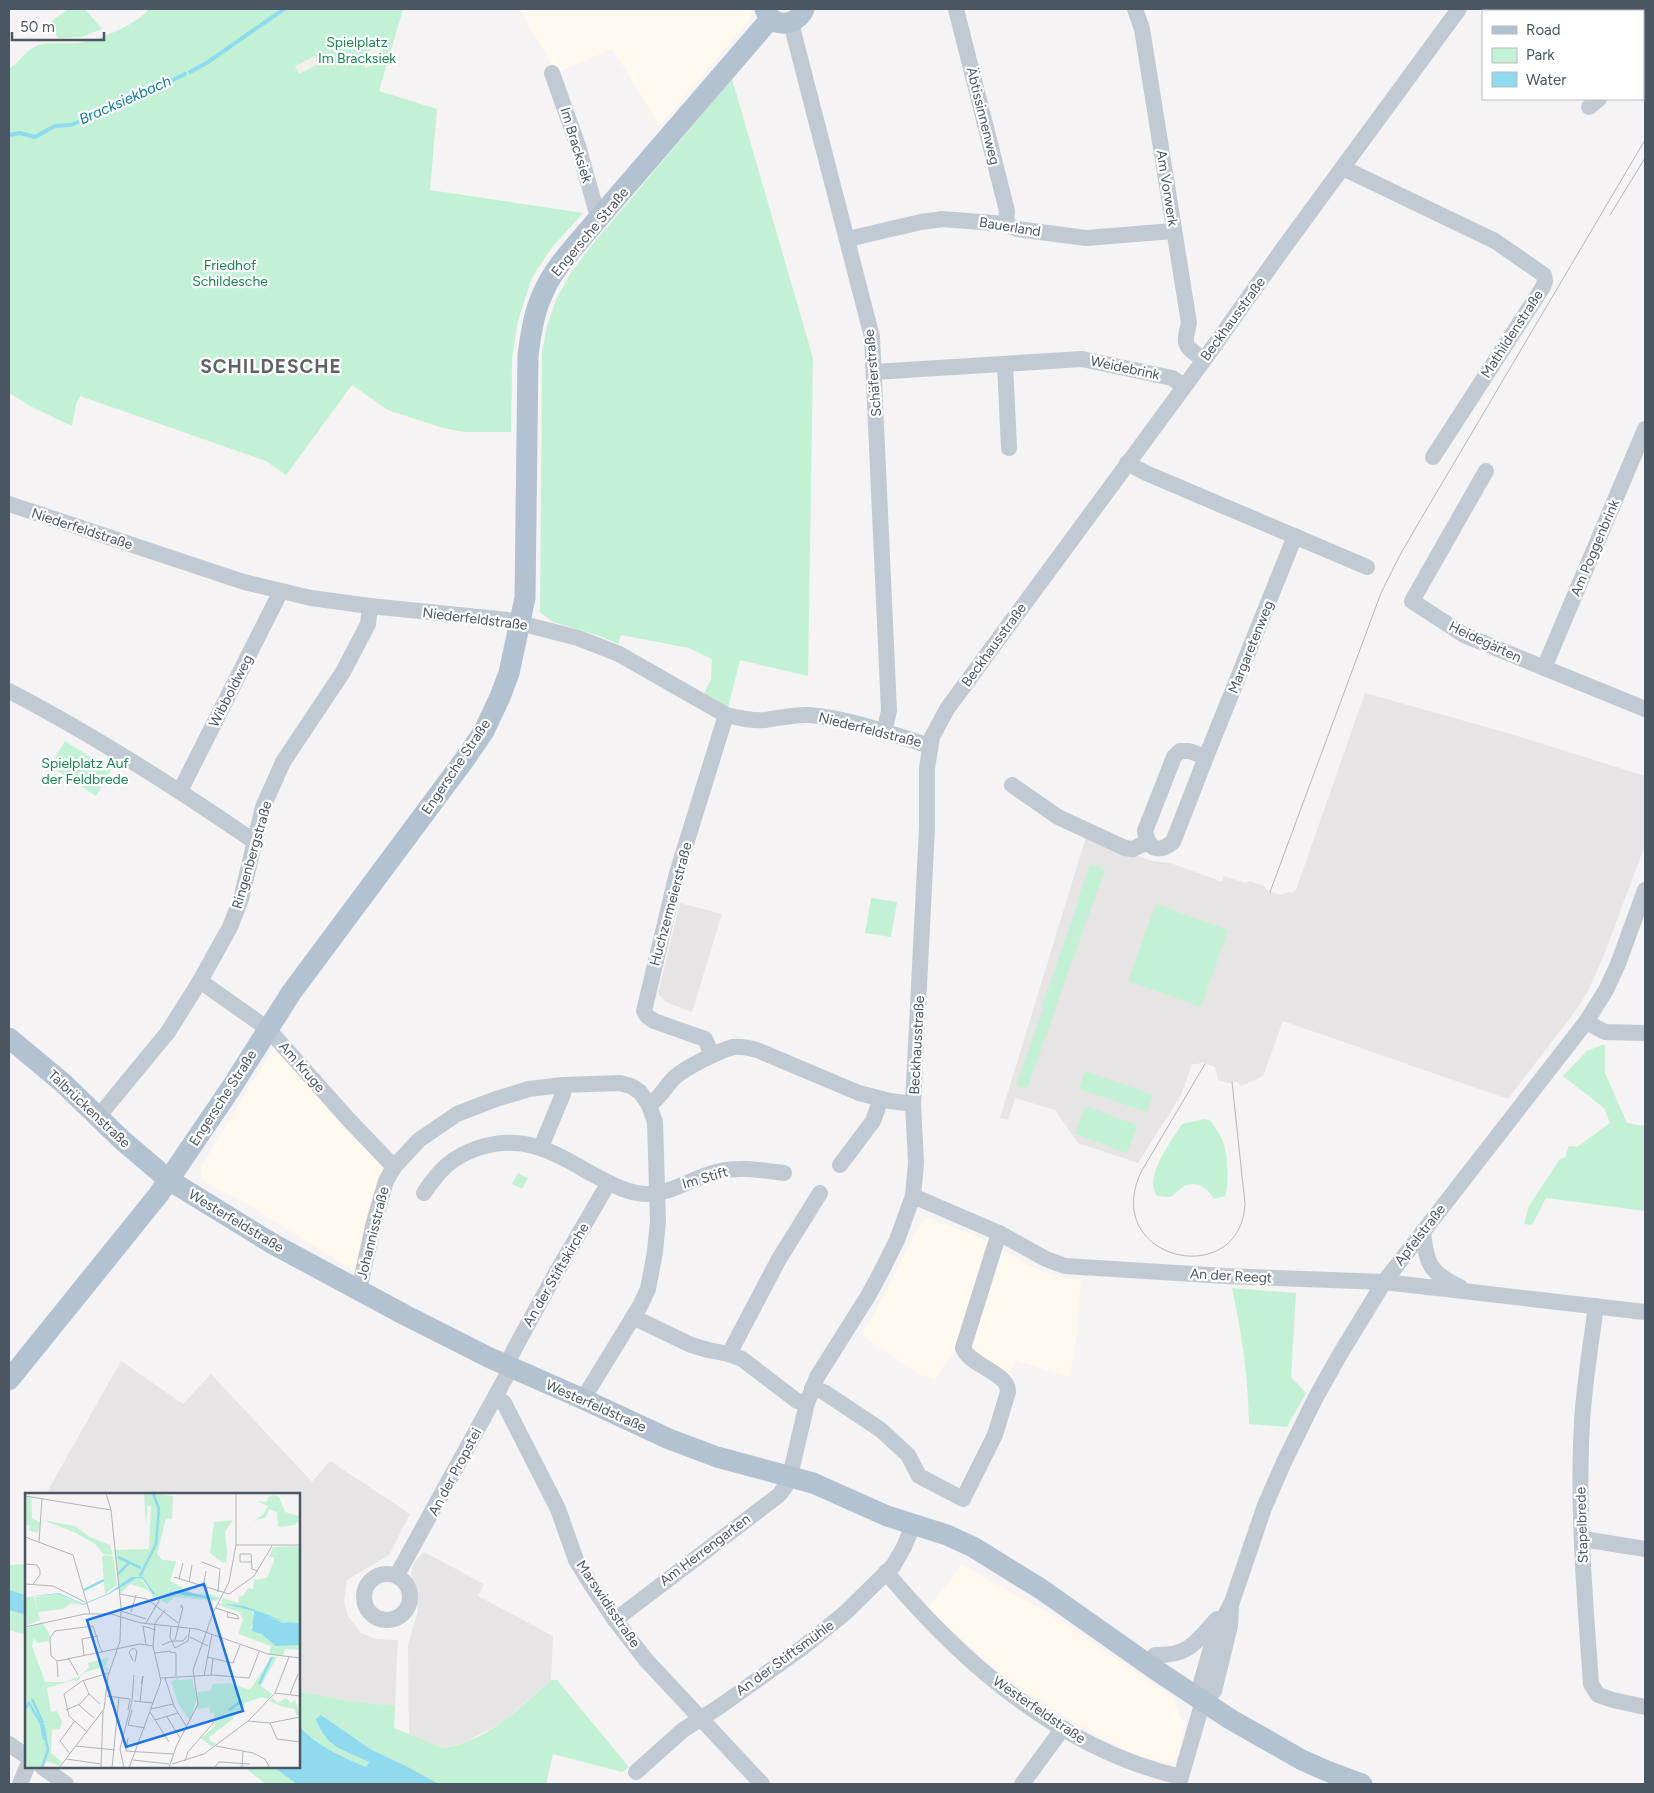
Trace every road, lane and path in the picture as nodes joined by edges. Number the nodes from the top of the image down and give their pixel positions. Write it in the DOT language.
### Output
graph roads {
  1 [pos="956,9"];
  2 [pos="1135,9"];
  3 [pos="1459,9"];
  4 [pos="783,15"];
  5 [pos="552,73"];
  6 [pos="1343,168"];
  7 [pos="602,215"];
  8 [pos="1006,224"];
  9 [pos="1173,231"];
  10 [pos="848,239"];
  11 [pos="1204,360"];
  12 [pos="1005,364"];
  13 [pos="874,372"];
  14 [pos="1184,386"];
  15 [pos="1645,429"];
  16 [pos="1009,448"];
  17 [pos="1433,457"];
  18 [pos="1127,463"];
  19 [pos="1486,471"];
  20 [pos="9,504"];
  21 [pos="1295,536"];
  22 [pos="1367,567"];
  23 [pos="282,591"];
  24 [pos="370,606"];
  25 [pos="521,623"];
  26 [pos="1544,668"];
  27 [pos="9,691"];
  28 [pos="1645,709"];
  29 [pos="726,715"];
  30 [pos="884,732"];
  31 [pos="930,746"];
  32 [pos="1206,758"];
  33 [pos="1012,785"];
  34 [pos="180,791"];
  35 [pos="255,842"];
  36 [pos="1147,842"];
  37 [pos="1645,890"];
  38 [pos="200,981"];
  39 [pos="1586,1022"];
  40 [pos="268,1029"];
  41 [pos="1645,1033"];
  42 [pos="9,1038"];
  43 [pos="712,1056"];
  44 [pos="562,1085"];
  45 [pos="880,1099"];
  46 [pos="913,1104"];
  47 [pos="649,1105"];
  48 [pos="98,1117"];
  49 [pos="540,1147"];
  50 [pos="840,1165"];
  51 [pos="394,1167"];
  52 [pos="784,1173"];
  53 [pos="169,1180"];
  54 [pos="608,1184"];
  55 [pos="424,1192"];
  56 [pos="657,1193"];
  57 [pos="820,1193"];
  58 [pos="913,1196"];
  59 [pos="1423,1231"];
  60 [pos="999,1233"];
  61 [pos="1384,1282"];
  62 [pos="359,1290"];
  63 [pos="1472,1292"];
  64 [pos="1596,1306"];
  65 [pos="1645,1312"];
  66 [pos="633,1317"];
  67 [pos="729,1354"];
  68 [pos="508,1367"];
  69 [pos="9,1380"];
  70 [pos="496,1396"];
  71 [pos="810,1396"];
  72 [pos="583,1399"];
  73 [pos="790,1476"];
  74 [pos="913,1525"];
  75 [pos="1583,1539"];
  76 [pos="1645,1550"];
  77 [pos="886,1572"];
  78 [pos="397,1575"];
  79 [pos="1042,1589"];
  80 [pos="1232,1602"];
  81 [pos="615,1620"];
  82 [pos="1155,1655"];
  83 [pos="1206,1692"];
  84 [pos="1645,1707"];
  85 [pos="700,1717"];
  86 [pos="1063,1728"];
  87 [pos="9,1744"];
  88 [pos="25,1755"];
  89 [pos="27,1768"];
  90 [pos="43,1768"];
  91 [pos="636,1772"];
  92 [pos="1180,1780"];
  93 [pos="20,1784"];
  94 [pos="66,1784"];
  95 [pos="762,1784"];
  96 [pos="1022,1784"];
  97 [pos="1362,1784"];
  98 [pos="1367,1784"];
  1 -- 8 [label="street, Äbtissinnenweg"];
  2 -- 9 [label="street, Am Vorwerk"];
  3 -- 6 [label="street, Beckhausstraße"];
  4 -- 7 [label="main road, Engersche Straße"];
  4 -- 10 [label="street, Schäferstraße"];
  5 -- 7 [label="street, Im Bracksiek"];
  6 -- 11 [label="street, Beckhausstraße"];
  6 -- 17 [label="street, Mathildenstraße"];
  7 -- 25 [label="main road, Engersche Straße"];
  8 -- 9 [label="street, Bauerland"];
  8 -- 10 [label="street, Bauerland"];
  9 -- 11 [label="street, Am Vorwerk"];
  10 -- 13 [label="street, Schäferstraße"];
  11 -- 14 [label="street, Beckhausstraße"];
  12 -- 13 [label="street, Weidebrink"];
  12 -- 14 [label="street, Weidebrink"];
  12 -- 16 [label="street"];
  13 -- 30 [label="street, Schäferstraße"];
  14 -- 18 [label="street, Beckhausstraße"];
  15 -- 26 [label="street, Am Poggenbrink"];
  18 -- 21 [label="street"];
  18 -- 31 [label="street, Beckhausstraße"];
  19 -- 26 [label="street, Heidegärten"];
  20 -- 23 [label="street, Niederfeldstraße"];
  21 -- 22 [label="street"];
  21 -- 32 [label="street, Margaretenweg"];
  23 -- 24 [label="street, Niederfeldstraße"];
  23 -- 34 [label="street, Wibboldweg"];
  24 -- 25 [label="street, Niederfeldstraße"];
  24 -- 35 [label="street, Ringenbergstraße"];
  25 -- 29 [label="street, Niederfeldstraße"];
  25 -- 40 [label="main road, Engersche Straße"];
  26 -- 28 [label="street, Heidegärten"];
  27 -- 34 [label="street"];
  29 -- 30 [label="street, Niederfeldstraße"];
  29 -- 43 [label="street, Huchzermeierstraße"];
  30 -- 31 [label="street, Niederfeldstraße"];
  31 -- 46 [label="street, Beckhausstraße"];
  32 -- 36 [label="street, Margaretenweg"];
  32 -- 36 [label="street"];
  33 -- 36 [label="street, Margaretenweg"];
  34 -- 35 [label="street"];
  35 -- 38 [label="street, Ringenbergstraße"];
  37 -- 39 [label="street, Apfelstraße"];
  38 -- 40 [label="street, Am Kruge"];
  38 -- 48 [label="street, Ringenbergstraße"];
  39 -- 41 [label="street"];
  39 -- 59 [label="street, Apfelstraße"];
  40 -- 51 [label="street, Am Kruge"];
  40 -- 53 [label="main road, Engersche Straße"];
  42 -- 48 [label="main road, Talbrückenstraße"];
  43 -- 45 [label="street"];
  43 -- 47 [label="street"];
  44 -- 47 [label="street, Johannisstraße"];
  44 -- 49 [label="street"];
  44 -- 51 [label="street, Johannisstraße"];
  45 -- 46 [label="street"];
  45 -- 50 [label="street"];
  46 -- 58 [label="street, Beckhausstraße"];
  47 -- 56 [label="street, Johannisstraße"];
  48 -- 53 [label="main road, Talbrückenstraße"];
  49 -- 54 [label="street"];
  49 -- 55 [label="street"];
  51 -- 62 [label="street, Johannisstraße"];
  52 -- 56 [label="street, Im Stift"];
  53 -- 62 [label="main road, Westerfeldstraße"];
  53 -- 69 [label="main road, Engersche Straße"];
  54 -- 56 [label="street"];
  54 -- 68 [label="street, An der Stiftskirche"];
  56 -- 66 [label="street, Johannisstraße"];
  57 -- 67 [label="street"];
  58 -- 60 [label="street, An der Reegt"];
  58 -- 71 [label="street, Beckhausstraße"];
  59 -- 61 [label="street, Apfelstraße"];
  59 -- 63 [label="street, An der Reegt"];
  60 -- 61 [label="street, An der Reegt"];
  60 -- 71 [label="street"];
  61 -- 63 [label="street, An der Reegt"];
  61 -- 80 [label="street, Apfelstraße"];
  62 -- 68 [label="main road, Westerfeldstraße"];
  63 -- 64 [label="street, An der Reegt"];
  64 -- 65 [label="street, An der Reegt"];
  64 -- 75 [label="street, Stapelbrede"];
  66 -- 67 [label="street"];
  66 -- 72 [label="street, Johannisstraße"];
  67 -- 71 [label="street"];
  68 -- 70 [label="street, An der Propstei"];
  68 -- 72 [label="main road, Westerfeldstraße"];
  70 -- 78 [label="street, An der Propstei"];
  70 -- 81 [label="street, Marswidisstraße"];
  71 -- 73 [label="street, Beckhausstraße"];
  72 -- 73 [label="main road, Westerfeldstraße"];
  73 -- 74 [label="main road, Westerfeldstraße"];
  73 -- 81 [label="street, Am Herrengarten"];
  74 -- 77 [label="street, An der Stiftsmühle"];
  74 -- 79 [label="main road, Westerfeldstraße"];
  75 -- 76 [label="street"];
  75 -- 84 [label="street, Stapelbrede"];
  77 -- 85 [label="street, An der Stiftsmühle"];
  77 -- 86 [label="street, Westerfeldstraße"];
  79 -- 82 [label="main road, Westerfeldstraße"];
  79 -- 83 [label="main road, Westerfeldstraße"];
  80 -- 82 [label="street"];
  80 -- 83 [label="street, Apfelstraße"];
  81 -- 85 [label="street, Marswidisstraße"];
  82 -- 83 [label="main road, Westerfeldstraße"];
  83 -- 92 [label="street, Westerfeldstraße"];
  83 -- 97 [label="main road, Westerfeldstraße"];
  83 -- 98 [label="main road, Westerfeldstraße"];
  85 -- 91 [label="street, An der Stiftsmühle"];
  85 -- 95 [label="street, Marswidisstraße"];
  86 -- 92 [label="street, Westerfeldstraße"];
  86 -- 96 [label="street"];
  87 -- 88 [label="street"];
  89 -- 93 [label="street"];
  90 -- 94 [label="street"];
}
